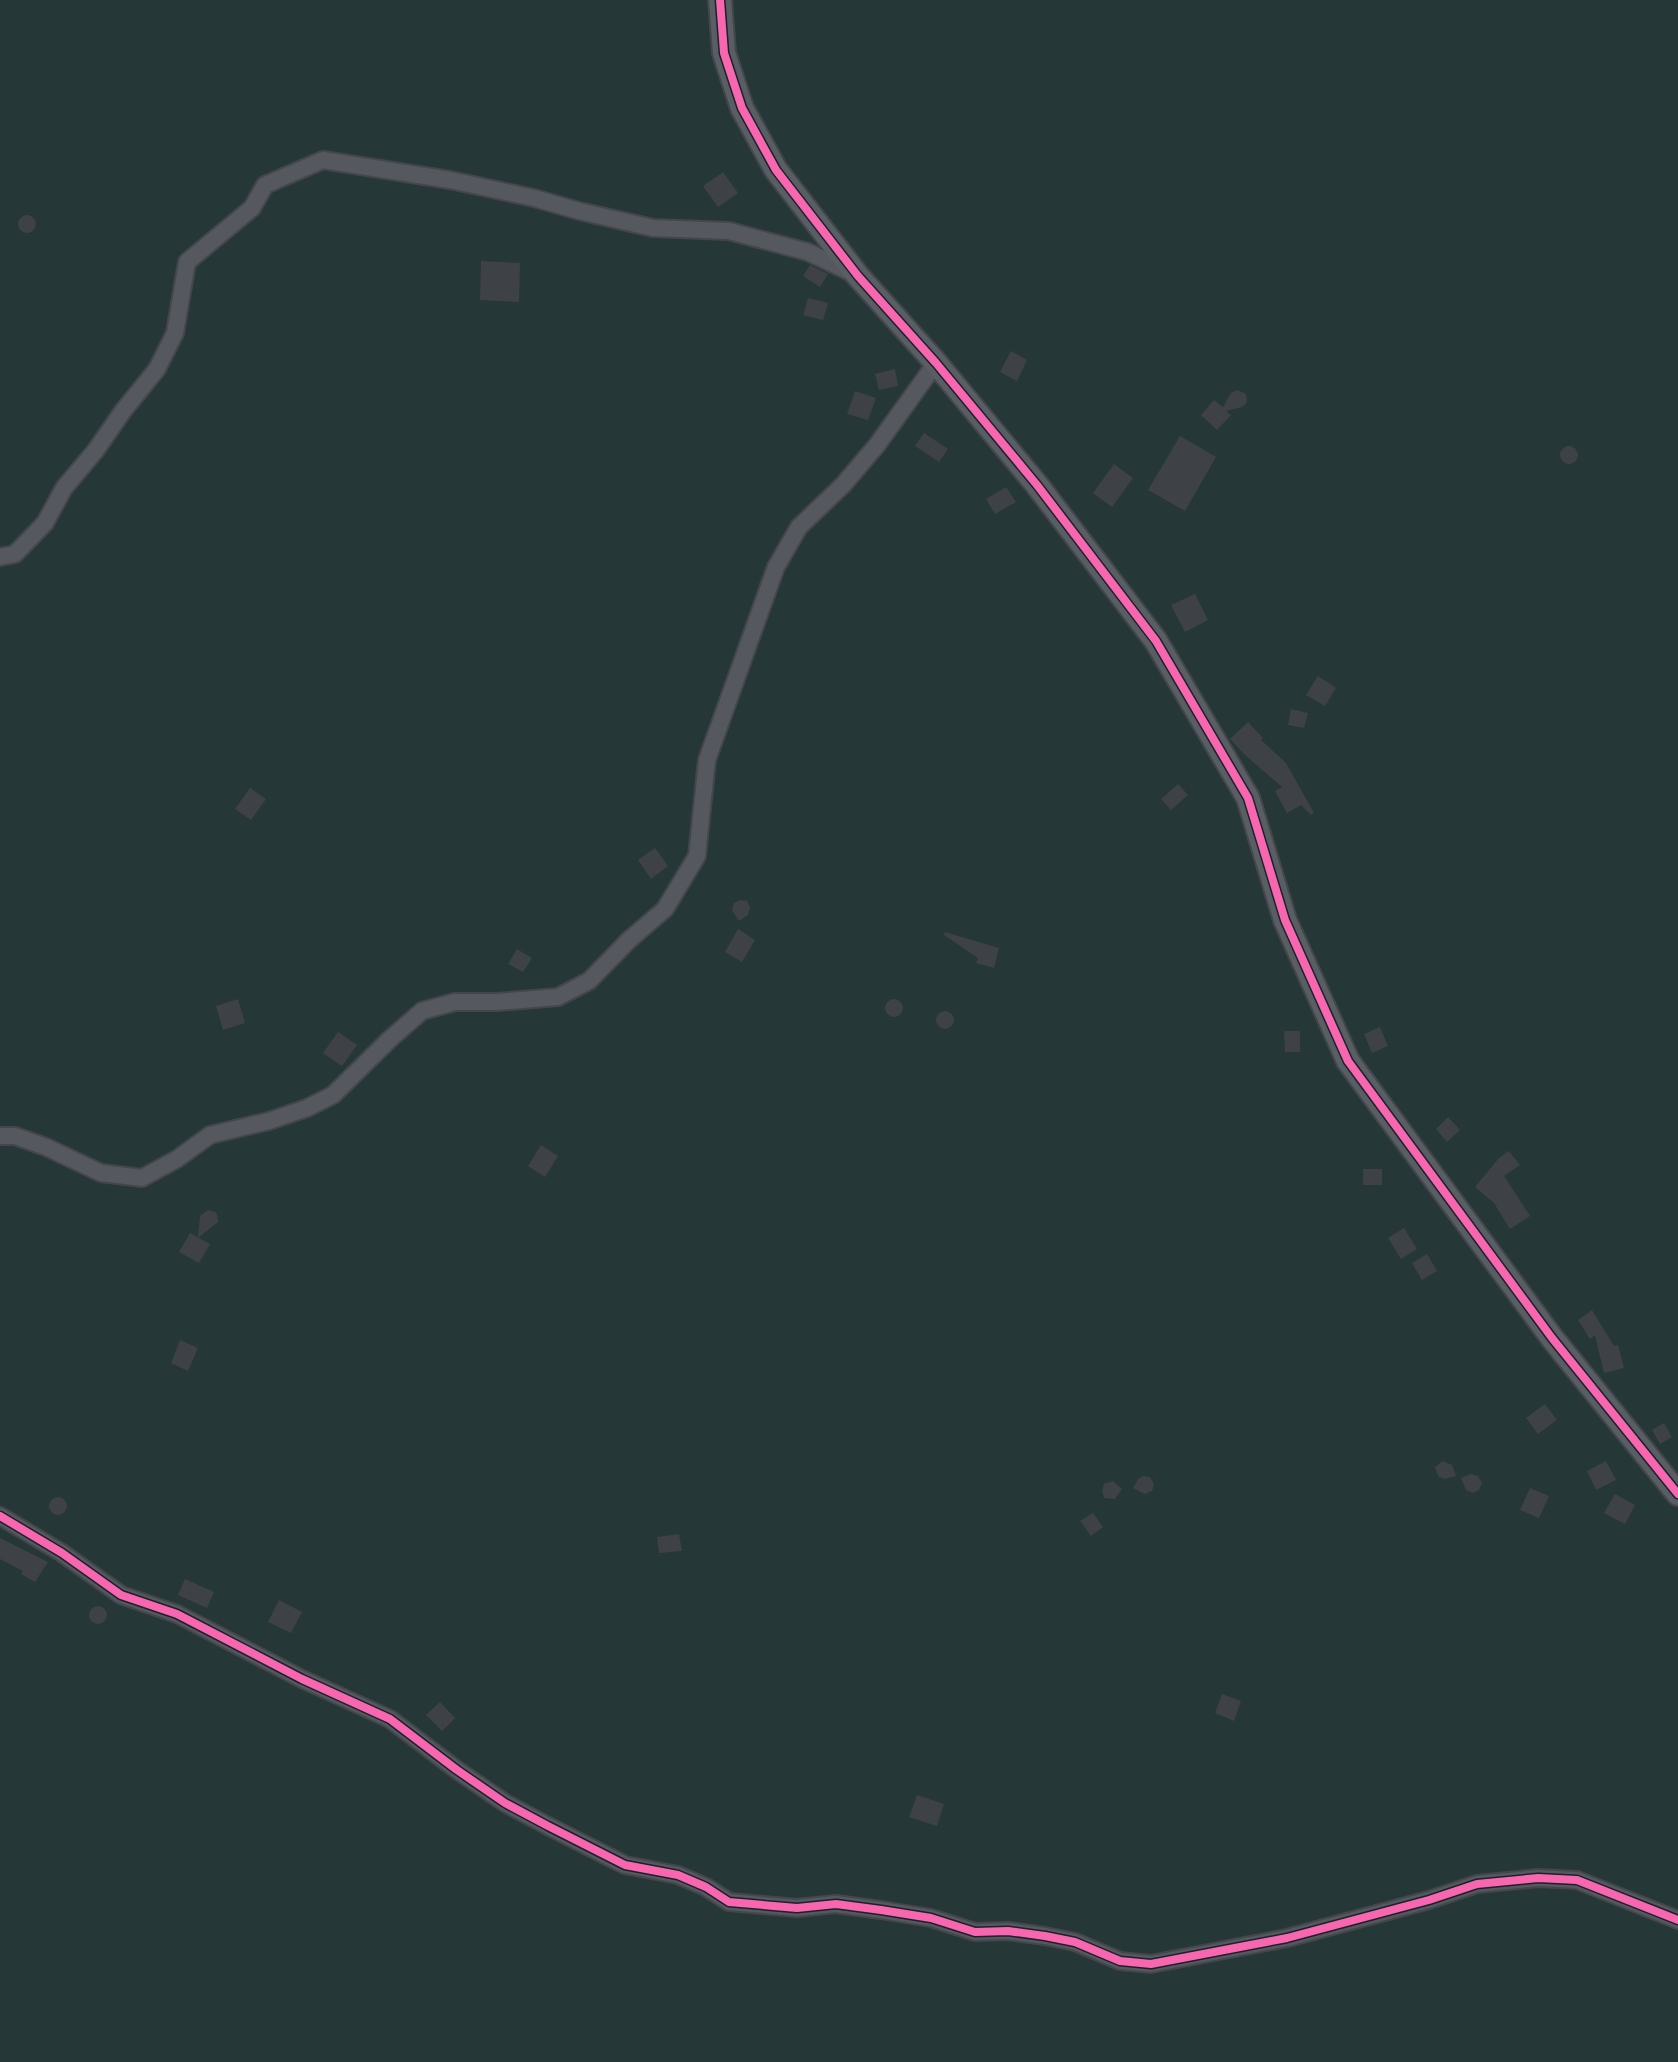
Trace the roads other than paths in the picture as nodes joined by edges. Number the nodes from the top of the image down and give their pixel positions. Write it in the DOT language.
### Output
graph roads {
  1 [pos="720,0"];
  2 [pos="858,276"];
  3 [pos="936,363"];
  4 [pos="0,557"];
  5 [pos="0,1136"];
  6 [pos="1678,1494"];
  7 [pos="0,1516"];
  8 [pos="1678,1920"];
  1 -- 2 [label="street"];
  2 -- 3 [label="street"];
  2 -- 4 [label="street"];
  3 -- 5 [label="street"];
  3 -- 6 [label="street"];
  7 -- 8 [label="street"];
}
